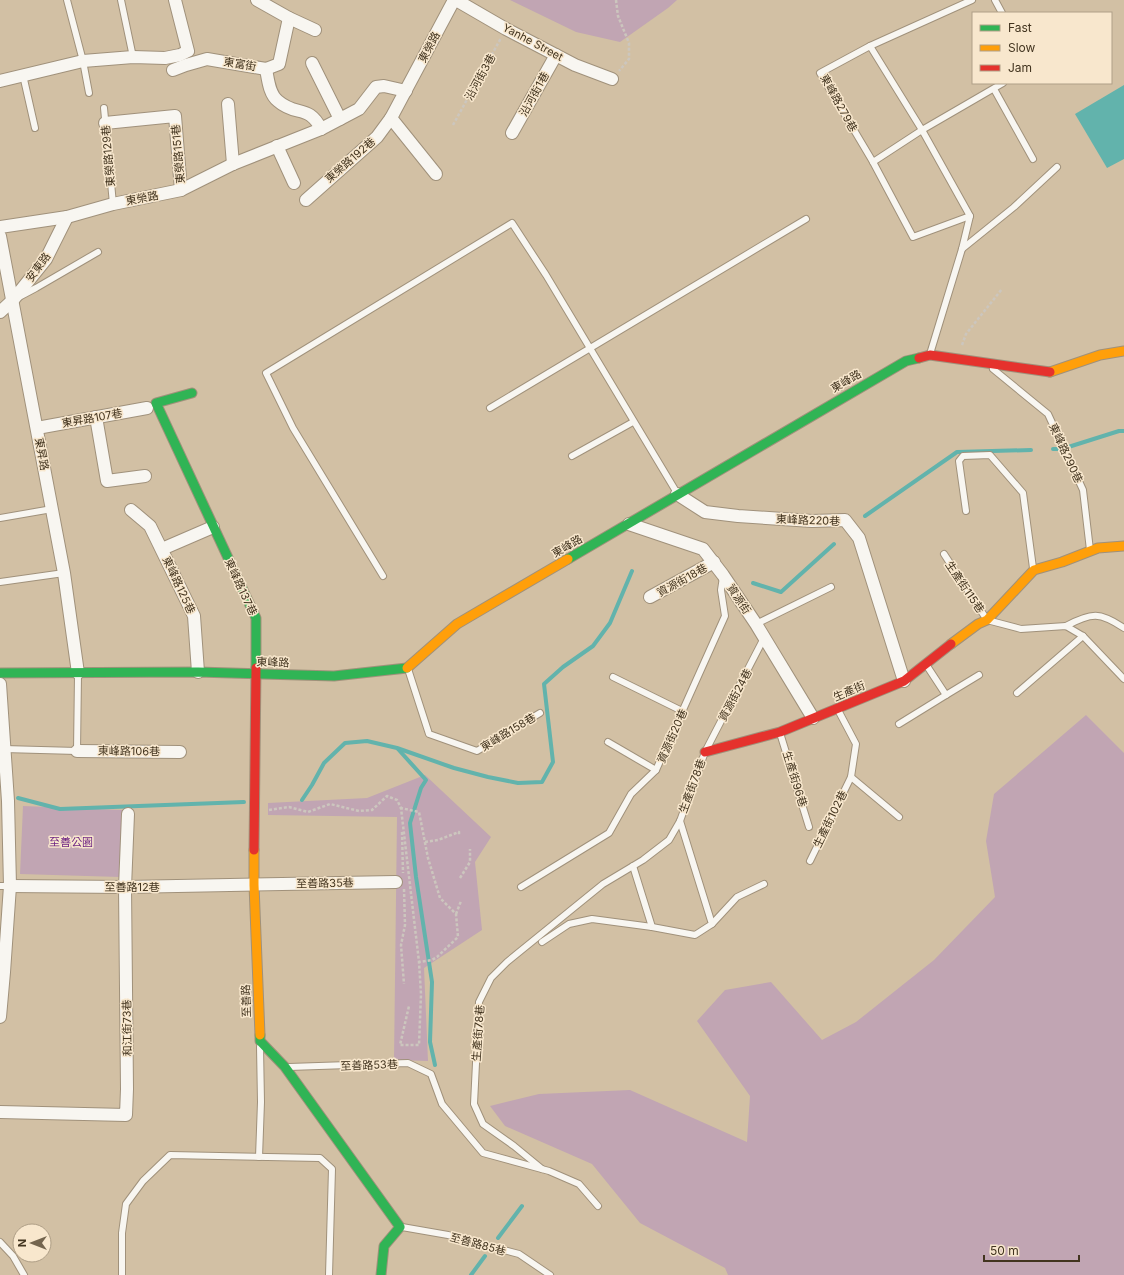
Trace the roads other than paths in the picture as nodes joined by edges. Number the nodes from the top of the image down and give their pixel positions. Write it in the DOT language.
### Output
graph roads {
  1 [pos="67,0"];
  2 [pos="121,0"];
  3 [pos="176,0"];
  4 [pos="256,0"];
  5 [pos="455,0"];
  6 [pos="972,0"];
  7 [pos="995,0"];
  8 [pos="1001,12"];
  9 [pos="289,18"];
  10 [pos="315,30"];
  11 [pos="870,46"];
  12 [pos="556,55"];
  13 [pos="133,57"];
  14 [pos="83,61"];
  15 [pos="312,62"];
  16 [pos="266,68"];
  17 [pos="173,70"];
  18 [pos="23,75"];
  19 [pos="612,79"];
  20 [pos="0,81"];
  21 [pos="1001,84"];
  22 [pos="994,89"];
  23 [pos="406,91"];
  24 [pos="89,93"];
  25 [pos="228,104"];
  26 [pos="104,108"];
  27 [pos="391,118"];
  28 [pos="340,119"];
  29 [pos="106,123"];
  30 [pos="35,128"];
  31 [pos="321,129"];
  32 [pos="922,130"];
  33 [pos="512,133"];
  34 [pos="277,146"];
  35 [pos="1033,159"];
  36 [pos="873,162"];
  37 [pos="233,164"];
  38 [pos="1056,167"];
  39 [pos="436,174"];
  40 [pos="294,183"];
  41 [pos="181,190"];
  42 [pos="306,200"];
  43 [pos="113,204"];
  44 [pos="970,216"];
  45 [pos="67,217"];
  46 [pos="806,219"];
  47 [pos="0,227"];
  48 [pos="0,236"];
  49 [pos="962,249"];
  50 [pos="98,252"];
  51 [pos="13,300"];
  52 [pos="0,312"];
  53 [pos="589,348"];
  54 [pos="1124,351"];
  55 [pos="930,355"];
  56 [pos="984,362"];
  57 [pos="192,392"];
  58 [pos="151,406"];
  59 [pos="490,408"];
  60 [pos="96,417"];
  61 [pos="633,422"];
  62 [pos="37,428"];
  63 [pos="572,456"];
  64 [pos="146,476"];
  65 [pos="677,494"];
  66 [pos="52,509"];
  67 [pos="131,510"];
  68 [pos="966,510"];
  69 [pos="0,518"];
  70 [pos="629,524"];
  71 [pos="213,527"];
  72 [pos="1124,546"];
  73 [pos="162,549"];
  74 [pos="1090,551"];
  75 [pos="944,554"];
  76 [pos="714,562"];
  77 [pos="1034,570"];
  78 [pos="64,573"];
  79 [pos="723,575"];
  80 [pos="383,576"];
  81 [pos="0,582"];
  82 [pos="830,587"];
  83 [pos="650,597"];
  84 [pos="987,620"];
  85 [pos="756,624"];
  86 [pos="1066,626"];
  87 [pos="1124,628"];
  88 [pos="1083,636"];
  89 [pos="765,638"];
  90 [pos="926,664"];
  91 [pos="407,668"];
  92 [pos="198,672"];
  93 [pos="0,673"];
  94 [pos="78,673"];
  95 [pos="255,673"];
  96 [pos="979,675"];
  97 [pos="613,677"];
  98 [pos="1124,679"];
  99 [pos="904,681"];
  100 [pos="0,684"];
  101 [pos="1017,693"];
  102 [pos="946,695"];
  103 [pos="837,709"];
  104 [pos="682,711"];
  105 [pos="540,714"];
  106 [pos="813,718"];
  107 [pos="899,724"];
  108 [pos="780,732"];
  109 [pos="608,742"];
  110 [pos="4,749"];
  111 [pos="77,751"];
  112 [pos="180,752"];
  113 [pos="705,752"];
  114 [pos="656,770"];
  115 [pos="851,777"];
  116 [pos="128,814"];
  117 [pos="899,817"];
  118 [pos="680,821"];
  119 [pos="809,826"];
  120 [pos="810,861"];
  121 [pos="633,866"];
  122 [pos="401,882"];
  123 [pos="764,884"];
  124 [pos="254,885"];
  125 [pos="5,886"];
  126 [pos="125,887"];
  127 [pos="521,887"];
  128 [pos="712,924"];
  129 [pos="652,927"];
  130 [pos="542,942"];
  131 [pos="0,1017"];
  132 [pos="260,1041"];
  133 [pos="285,1067"];
  134 [pos="0,1112"];
  135 [pos="259,1157"];
  136 [pos="545,1170"];
  137 [pos="598,1206"];
  138 [pos="400,1227"];
  139 [pos="0,1242"];
  140 [pos="24,1275"];
  141 [pos="122,1275"];
  142 [pos="329,1275"];
  143 [pos="381,1275"];
  144 [pos="550,1275"];
  1 -- 14 [label="lane"];
  2 -- 13 [label="lane"];
  3 -- 13 [label="street"];
  4 -- 9 [label="street"];
  5 -- 12 [label="street, Yanhe Street"];
  5 -- 23 [label="street, 東榮路"];
  6 -- 11 [label="lane, 東峰路279巷"];
  7 -- 8 [label="lane"];
  9 -- 10 [label="street"];
  9 -- 16 [label="street"];
  11 -- 32 [label="lane"];
  11 -- 36 [label="lane, 東峰路279巷"];
  12 -- 19 [label="street, Yanhe Street"];
  12 -- 33 [label="street, 沿河街1巷"];
  13 -- 14 [label="street"];
  14 -- 18 [label="street"];
  14 -- 24 [label="lane"];
  15 -- 28 [label="street"];
  16 -- 17 [label="street, 東富街"];
  16 -- 31 [label="street, 東富街"];
  18 -- 20 [label="street"];
  18 -- 30 [label="lane"];
  21 -- 22 [label="lane"];
  22 -- 32 [label="lane"];
  22 -- 35 [label="lane"];
  23 -- 27 [label="street, 東榮路192巷"];
  23 -- 28 [label="street, 東榮路"];
  25 -- 37 [label="street"];
  26 -- 29 [label="lane, 東榮路129巷"];
  27 -- 39 [label="street"];
  27 -- 42 [label="street, 東榮路192巷"];
  28 -- 31 [label="street, 東榮路"];
  29 -- 41 [label="street, 東榮路151巷"];
  29 -- 43 [label="lane, 東榮路129巷"];
  31 -- 34 [label="street, 東榮路"];
  32 -- 36 [label="lane"];
  32 -- 44 [label="lane"];
  34 -- 37 [label="street, 東榮路"];
  34 -- 40 [label="street"];
  36 -- 44 [label="lane, 東峰路279巷"];
  37 -- 41 [label="street, 東榮路"];
  38 -- 49 [label="lane"];
  41 -- 43 [label="street, 東榮路"];
  43 -- 45 [label="street, 東榮路"];
  44 -- 49 [label="lane"];
  45 -- 47 [label="street, 東榮路"];
  45 -- 51 [label="street, 安東路"];
  46 -- 53 [label="lane"];
  48 -- 51 [label="street, 東昇路"];
  49 -- 55 [label="lane"];
  50 -- 51 [label="lane"];
  51 -- 52 [label="street, 安東路"];
  51 -- 62 [label="street, 東昇路"];
  53 -- 59 [label="lane"];
  53 -- 61 [label="lane"];
  53 -- 80 [label="lane"];
  54 -- 56 [label="street, 東峰路"];
  55 -- 56 [label="street, 東峰路"];
  55 -- 65 [label="street, 東峰路"];
  56 -- 74 [label="lane, 東峰路290巷"];
  57 -- 58 [label="street"];
  58 -- 60 [label="street, 東昇路107巷"];
  58 -- 71 [label="street, 東峰路137巷"];
  60 -- 62 [label="street, 東昇路107巷"];
  60 -- 64 [label="street"];
  61 -- 63 [label="lane"];
  61 -- 65 [label="lane"];
  62 -- 66 [label="street, 東昇路"];
  65 -- 70 [label="street, 東峰路"];
  65 -- 99 [label="street, 東峰路220巷"];
  66 -- 69 [label="lane"];
  66 -- 78 [label="street, 東昇路"];
  67 -- 73 [label="street, 東峰路125巷"];
  68 -- 77 [label="lane"];
  70 -- 76 [label="street, 資源街"];
  70 -- 91 [label="street, 東峰路"];
  71 -- 73 [label="street"];
  71 -- 95 [label="street, 東峰路137巷"];
  72 -- 74 [label="street"];
  73 -- 92 [label="street, 東峰路125巷"];
  74 -- 77 [label="street"];
  75 -- 84 [label="lane, 生產街115巷"];
  76 -- 79 [label="street, 資源街"];
  76 -- 83 [label="street, 資源街18巷"];
  77 -- 84 [label="street, 生產街"];
  78 -- 81 [label="lane"];
  78 -- 94 [label="street, 東昇路"];
  79 -- 85 [label="street, 資源街"];
  79 -- 104 [label="lane, 資源街20巷"];
  82 -- 85 [label="lane"];
  84 -- 86 [label="lane"];
  84 -- 90 [label="street, 生產街"];
  85 -- 89 [label="street, 資源街"];
  86 -- 87 [label="lane"];
  86 -- 88 [label="lane"];
  88 -- 98 [label="lane"];
  88 -- 101 [label="lane"];
  89 -- 106 [label="street, 資源街"];
  89 -- 113 [label="lane, 資源街24巷"];
  90 -- 99 [label="street, 生產街"];
  90 -- 102 [label="lane"];
  91 -- 95 [label="street, 東峰路"];
  91 -- 105 [label="lane, 東峰路158巷"];
  92 -- 94 [label="street, 東峰路"];
  92 -- 95 [label="street, 東峰路"];
  93 -- 94 [label="street, 東峰路"];
  94 -- 111 [label="lane"];
  95 -- 124 [label="street, 至善路"];
  96 -- 102 [label="lane"];
  97 -- 104 [label="lane"];
  99 -- 103 [label="street, 生產街"];
  100 -- 110 [label="street"];
  102 -- 107 [label="lane"];
  103 -- 106 [label="street, 生產街"];
  103 -- 115 [label="lane, 生產街102巷"];
  104 -- 114 [label="lane, 資源街20巷"];
  106 -- 108 [label="street, 生產街"];
  108 -- 113 [label="street, 生產街"];
  108 -- 119 [label="lane, 生產街96巷"];
  109 -- 114 [label="lane"];
  110 -- 111 [label="lane, 東峰路106巷"];
  110 -- 125 [label="street"];
  111 -- 112 [label="street, 東峰路106巷"];
  113 -- 118 [label="lane, 生產街78巷"];
  114 -- 127 [label="lane, 資源街20巷"];
  115 -- 117 [label="lane, 生產街102巷"];
  115 -- 120 [label="lane, 生產街102巷"];
  116 -- 126 [label="street, 和江街73巷"];
  118 -- 121 [label="lane, 生產街78巷"];
  118 -- 128 [label="lane, 生產街78巷"];
  121 -- 129 [label="lane"];
  121 -- 136 [label="lane, 生產街78巷"];
  122 -- 124 [label="street, 至善路35巷"];
  123 -- 128 [label="lane"];
  124 -- 126 [label="street, 至善路12巷"];
  124 -- 132 [label="street, 至善路"];
  125 -- 126 [label="street, 至善路12巷"];
  125 -- 131 [label="street"];
  126 -- 134 [label="street, 和江街73巷"];
  128 -- 129 [label="lane"];
  129 -- 130 [label="lane"];
  132 -- 133 [label="street"];
  132 -- 135 [label="lane"];
  133 -- 136 [label="lane, 至善路53巷"];
  133 -- 138 [label="street"];
  135 -- 141 [label="lane"];
  135 -- 142 [label="lane"];
  136 -- 137 [label="lane"];
  138 -- 143 [label="street"];
  138 -- 144 [label="lane, 至善路85巷"];
  139 -- 140 [label="lane"];
}
